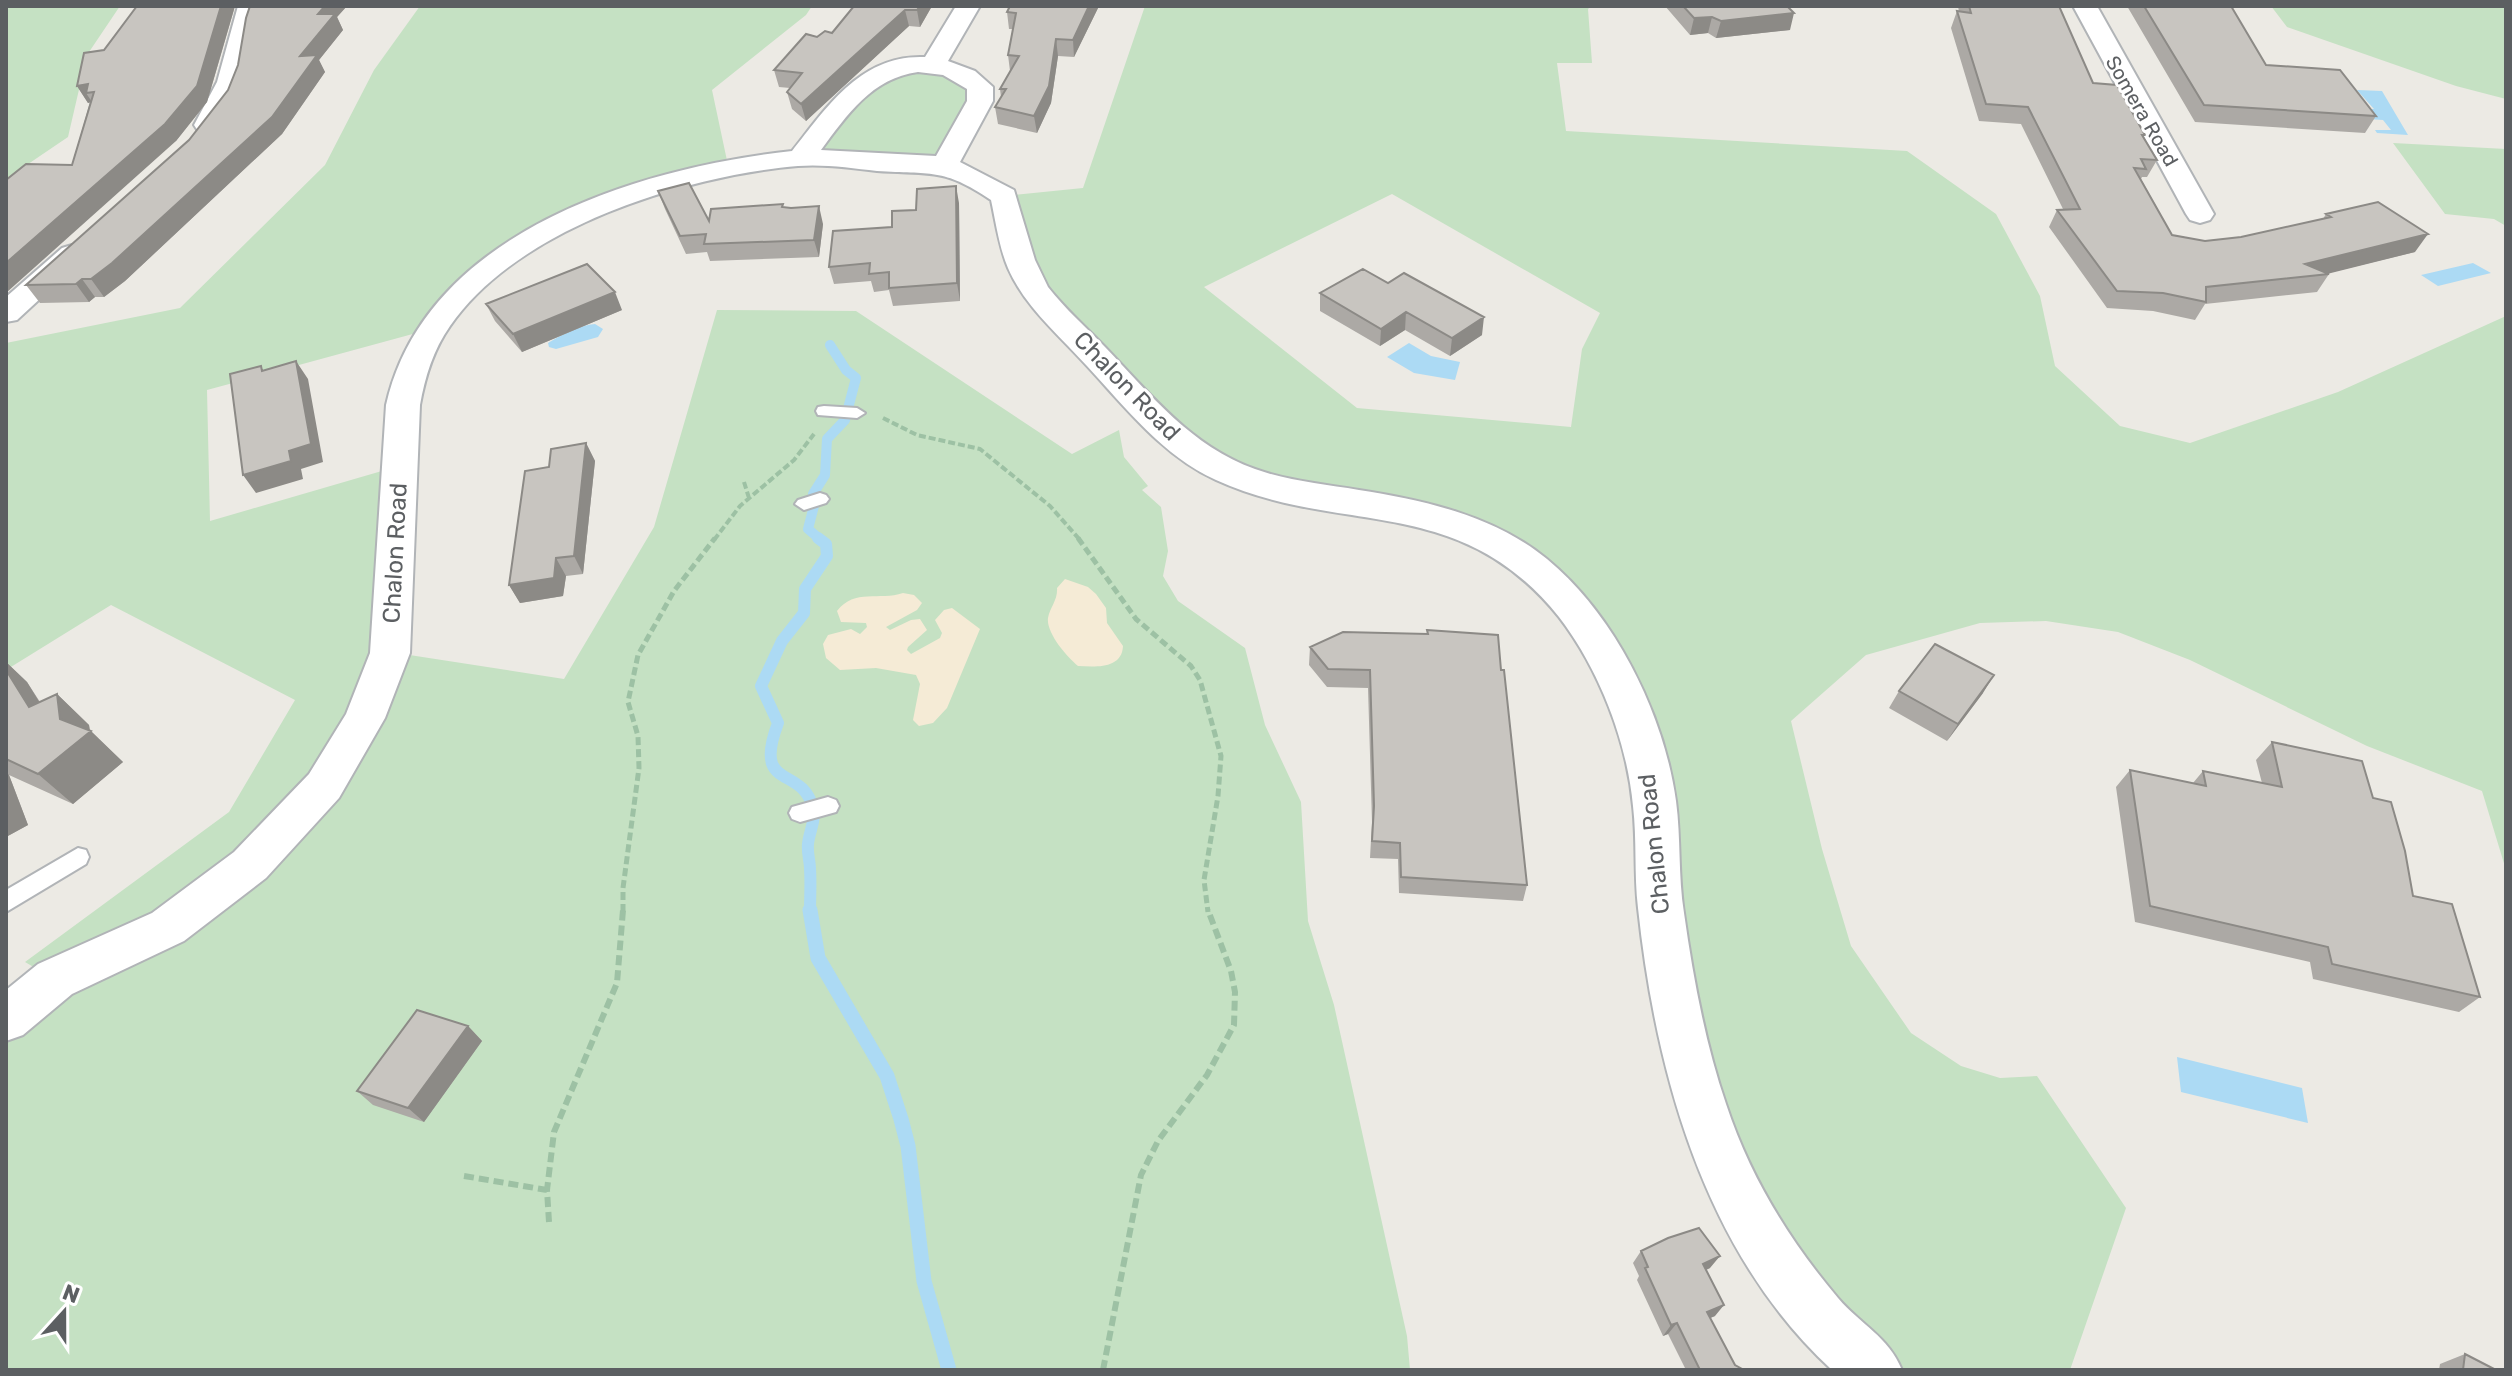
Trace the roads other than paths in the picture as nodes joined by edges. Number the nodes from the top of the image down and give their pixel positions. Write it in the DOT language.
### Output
graph roads {
  1 [pos="250,6"];
  2 [pos="968,6"];
  3 [pos="2085,6"];
  4 [pos="934,63"];
  5 [pos="188,149"];
  6 [pos="800,158"];
  7 [pos="944,166"];
  8 [pos="2200,214"];
  9 [pos="86,241"];
  10 [pos="6,313"];
  11 [pos="830,411"];
  12 [pos="857,413"];
  13 [pos="828,806"];
  14 [pos="800,813"];
  15 [pos="78,857"];
  16 [pos="6,902"];
  17 [pos="55,979"];
  18 [pos="6,999"];
  19 [pos="6,1019"];
  20 [pos="1874,1370"];
  1 -- 5 [label="street"];
  2 -- 4 [label="street"];
  3 -- 8 [label="street, Somera Road"];
  4 -- 6 [label="street"];
  4 -- 7 [label="street"];
  6 -- 7 [label="street, Chalon Road"];
  6 -- 17 [label="street, Chalon Road"];
  7 -- 20 [label="street, Chalon Road"];
  9 -- 10 [label="street"];
  11 -- 12 [label="lane"];
  13 -- 14 [label="lane"];
  15 -- 16 [label="lane"];
  17 -- 18 [label="street"];
  17 -- 19 [label="street, Chalon Road"];
}
